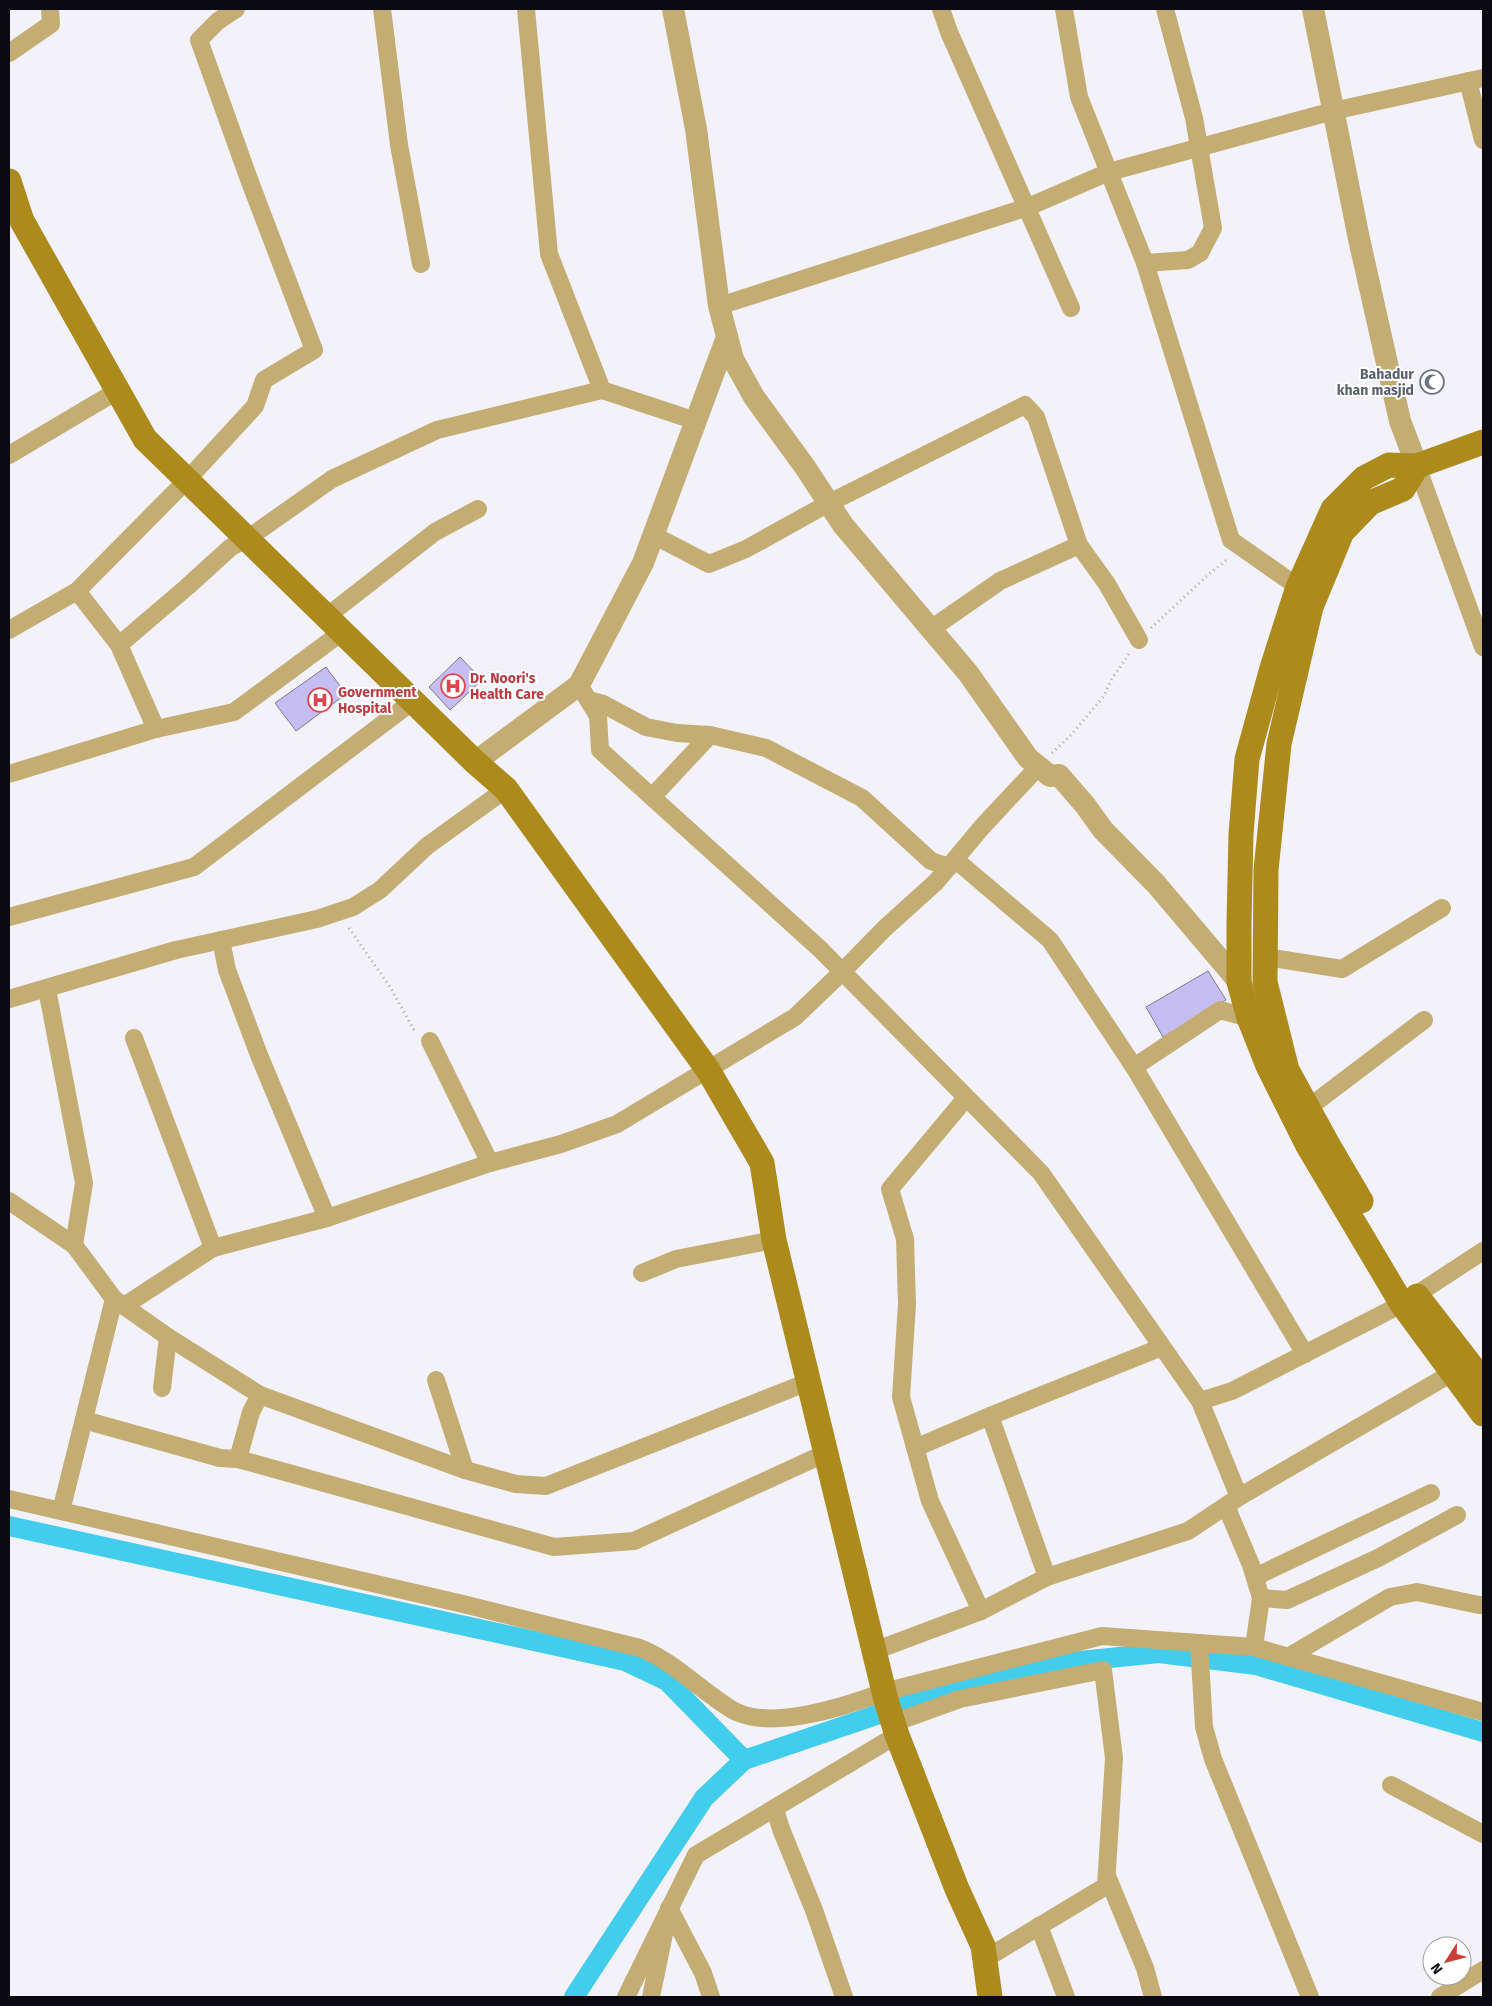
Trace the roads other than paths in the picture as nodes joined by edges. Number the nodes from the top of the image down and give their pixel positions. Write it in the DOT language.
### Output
graph roads {
  1 [pos="50,9"];
  2 [pos="236,9"];
  3 [pos="382,9"];
  4 [pos="526,9"];
  5 [pos="672,9"];
  6 [pos="941,9"];
  7 [pos="1064,9"];
  8 [pos="1165,9"];
  9 [pos="1312,9"];
  10 [pos="215,15"];
  11 [pos="9,53"];
  12 [pos="1476,80"];
  13 [pos="1333,110"];
  14 [pos="1483,140"];
  15 [pos="1199,147"];
  16 [pos="1109,172"];
  17 [pos="9,181"];
  18 [pos="1028,207"];
  19 [pos="1145,263"];
  20 [pos="421,264"];
  21 [pos="719,306"];
  22 [pos="1071,308"];
  23 [pos="727,337"];
  24 [pos="602,390"];
  25 [pos="118,391"];
  26 [pos="696,422"];
  27 [pos="1483,442"];
  28 [pos="9,455"];
  29 [pos="1417,466"];
  30 [pos="186,480"];
  31 [pos="829,503"];
  32 [pos="478,509"];
  33 [pos="654,535"];
  34 [pos="247,539"];
  35 [pos="1079,545"];
  36 [pos="1298,587"];
  37 [pos="77,591"];
  38 [pos="1477,608"];
  39 [pos="334,625"];
  40 [pos="931,629"];
  41 [pos="9,630"];
  42 [pos="1139,640"];
  43 [pos="119,644"];
  44 [pos="1483,647"];
  45 [pos="584,693"];
  46 [pos="413,701"];
  47 [pos="156,729"];
  48 [pos="710,735"];
  49 [pos="475,762"];
  50 [pos="1038,767"];
  51 [pos="9,774"];
  52 [pos="506,789"];
  53 [pos="652,797"];
  54 [pos="950,867"];
  55 [pos="1442,908"];
  56 [pos="9,917"];
  57 [pos="222,940"];
  58 [pos="1266,957"];
  59 [pos="842,972"];
  60 [pos="1239,982"];
  61 [pos="47,989"];
  62 [pos="9,999"];
  63 [pos="1249,1018"];
  64 [pos="1424,1020"];
  65 [pos="134,1038"];
  66 [pos="424,1039"];
  67 [pos="1134,1067"];
  68 [pos="708,1070"];
  69 [pos="966,1098"];
  70 [pos="1308,1108"];
  71 [pos="490,1163"];
  72 [pos="9,1201"];
  73 [pos="327,1218"];
  74 [pos="774,1240"];
  75 [pos="74,1245"];
  76 [pos="213,1248"];
  77 [pos="1483,1251"];
  78 [pos="642,1273"];
  79 [pos="1409,1299"];
  80 [pos="119,1302"];
  81 [pos="168,1337"];
  82 [pos="1162,1347"];
  83 [pos="1305,1354"];
  84 [pos="1452,1373"];
  85 [pos="436,1380"];
  86 [pos="1483,1381"];
  87 [pos="808,1382"];
  88 [pos="162,1388"];
  89 [pos="260,1395"];
  90 [pos="1200,1400"];
  91 [pos="1483,1414"];
  92 [pos="990,1416"];
  93 [pos="84,1420"];
  94 [pos="915,1448"];
  95 [pos="826,1452"];
  96 [pos="238,1459"];
  97 [pos="466,1470"];
  98 [pos="1431,1493"];
  99 [pos="9,1500"];
  100 [pos="1233,1502"];
  101 [pos="61,1511"];
  102 [pos="1457,1516"];
  103 [pos="1047,1577"];
  104 [pos="1255,1577"];
  105 [pos="1261,1598"];
  106 [pos="1483,1605"];
  107 [pos="981,1611"];
  108 [pos="1199,1643"];
  109 [pos="1254,1647"];
  110 [pos="874,1651"];
  111 [pos="1288,1657"];
  112 [pos="1483,1712"];
  113 [pos="890,1714"];
  114 [pos="1391,1785"];
  115 [pos="775,1809"];
  116 [pos="1483,1834"];
  117 [pos="1107,1876"];
  118 [pos="669,1908"];
  119 [pos="1039,1926"];
  120 [pos="985,1959"];
  121 [pos="1483,1970"];
  122 [pos="626,1997"];
  123 [pos="651,1997"];
  124 [pos="711,1997"];
  125 [pos="844,1997"];
  126 [pos="990,1997"];
  127 [pos="1066,1997"];
  128 [pos="1153,1997"];
  129 [pos="1310,1997"];
  130 [pos="1440,1997"];
  1 -- 11 [label="street"];
  2 -- 10 [label="street"];
  3 -- 20 [label="street"];
  4 -- 24 [label="street"];
  5 -- 21 [label="street"];
  6 -- 18 [label="street"];
  7 -- 16 [label="street"];
  8 -- 15 [label="street"];
  9 -- 13 [label="street"];
  10 -- 30 [label="street"];
  12 -- 13 [label="street"];
  12 -- 14 [label="street"];
  13 -- 15 [label="street"];
  13 -- 29 [label="street"];
  15 -- 16 [label="street"];
  15 -- 19 [label="street"];
  16 -- 18 [label="street"];
  16 -- 19 [label="street"];
  17 -- 25 [label="main road"];
  18 -- 21 [label="street"];
  18 -- 22 [label="street"];
  19 -- 36 [label="street"];
  21 -- 23 [label="street"];
  23 -- 26 [label="street"];
  23 -- 31 [label="street"];
  24 -- 26 [label="street"];
  24 -- 34 [label="street"];
  25 -- 28 [label="street"];
  25 -- 30 [label="main road"];
  26 -- 33 [label="street"];
  27 -- 29 [label="main road"];
  29 -- 36 [label="main road"];
  29 -- 38 [label="street"];
  29 -- 58 [label="main road"];
  30 -- 34 [label="main road"];
  30 -- 37 [label="street"];
  31 -- 33 [label="street"];
  31 -- 35 [label="street"];
  31 -- 40 [label="street"];
  32 -- 39 [label="street"];
  33 -- 45 [label="street"];
  34 -- 39 [label="main road"];
  34 -- 43 [label="street"];
  35 -- 40 [label="street"];
  35 -- 42 [label="street"];
  36 -- 60 [label="main road"];
  37 -- 41 [label="street"];
  37 -- 43 [label="street"];
  38 -- 44 [label="street"];
  39 -- 46 [label="main road"];
  39 -- 47 [label="street"];
  40 -- 50 [label="street"];
  43 -- 47 [label="street"];
  45 -- 48 [label="street"];
  45 -- 49 [label="street"];
  45 -- 53 [label="street"];
  46 -- 49 [label="main road"];
  46 -- 56 [label="street"];
  47 -- 51 [label="street"];
  48 -- 53 [label="street"];
  48 -- 54 [label="street"];
  49 -- 52 [label="main road"];
  50 -- 54 [label="street"];
  50 -- 60 [label="street"];
  52 -- 57 [label="street"];
  52 -- 68 [label="main road"];
  53 -- 59 [label="street"];
  54 -- 59 [label="street"];
  54 -- 67 [label="street"];
  55 -- 58 [label="street"];
  57 -- 61 [label="street"];
  57 -- 73 [label="street"];
  58 -- 70 [label="main road"];
  59 -- 68 [label="street"];
  59 -- 69 [label="street"];
  60 -- 63 [label="main road"];
  61 -- 62 [label="street"];
  61 -- 75 [label="street"];
  63 -- 67 [label="street"];
  63 -- 79 [label="main road"];
  64 -- 70 [label="street"];
  65 -- 76 [label="street"];
  66 -- 71 [label="street"];
  67 -- 83 [label="street"];
  68 -- 71 [label="street"];
  68 -- 74 [label="main road"];
  69 -- 82 [label="street"];
  69 -- 94 [label="street"];
  70 -- 79 [label="main road"];
  71 -- 73 [label="street"];
  72 -- 75 [label="street"];
  73 -- 76 [label="street"];
  74 -- 78 [label="street"];
  74 -- 87 [label="main road"];
  75 -- 80 [label="street"];
  76 -- 80 [label="street"];
  77 -- 79 [label="street"];
  79 -- 83 [label="street"];
  79 -- 84 [label="main road"];
  79 -- 86 [label="main road"];
  80 -- 81 [label="street"];
  80 -- 93 [label="street"];
  81 -- 88 [label="street"];
  81 -- 89 [label="street"];
  82 -- 90 [label="street"];
  82 -- 92 [label="street"];
  83 -- 90 [label="street"];
  84 -- 91 [label="main road"];
  84 -- 100 [label="street"];
  85 -- 97 [label="street"];
  87 -- 95 [label="main road"];
  87 -- 97 [label="street"];
  89 -- 96 [label="street"];
  89 -- 97 [label="street"];
  90 -- 100 [label="street"];
  92 -- 94 [label="street"];
  92 -- 103 [label="street"];
  93 -- 96 [label="street"];
  93 -- 101 [label="street"];
  94 -- 107 [label="street"];
  95 -- 96 [label="street"];
  95 -- 110 [label="main road"];
  98 -- 104 [label="street"];
  99 -- 101 [label="street"];
  100 -- 103 [label="street"];
  100 -- 104 [label="street"];
  101 -- 113 [label="street"];
  102 -- 105 [label="street"];
  103 -- 107 [label="street"];
  104 -- 105 [label="street"];
  105 -- 109 [label="street"];
  106 -- 111 [label="street"];
  107 -- 110 [label="street"];
  108 -- 109 [label="street"];
  108 -- 113 [label="street"];
  108 -- 129 [label="street"];
  109 -- 111 [label="street"];
  110 -- 113 [label="main road"];
  111 -- 112 [label="street"];
  113 -- 115 [label="street"];
  113 -- 117 [label="street"];
  113 -- 120 [label="main road"];
  114 -- 116 [label="street"];
  115 -- 118 [label="street"];
  115 -- 125 [label="street"];
  117 -- 119 [label="street"];
  117 -- 128 [label="street"];
  118 -- 122 [label="street"];
  118 -- 123 [label="street"];
  118 -- 124 [label="street"];
  119 -- 120 [label="street"];
  119 -- 127 [label="street"];
  120 -- 126 [label="main road"];
  121 -- 130 [label="street"];
}
